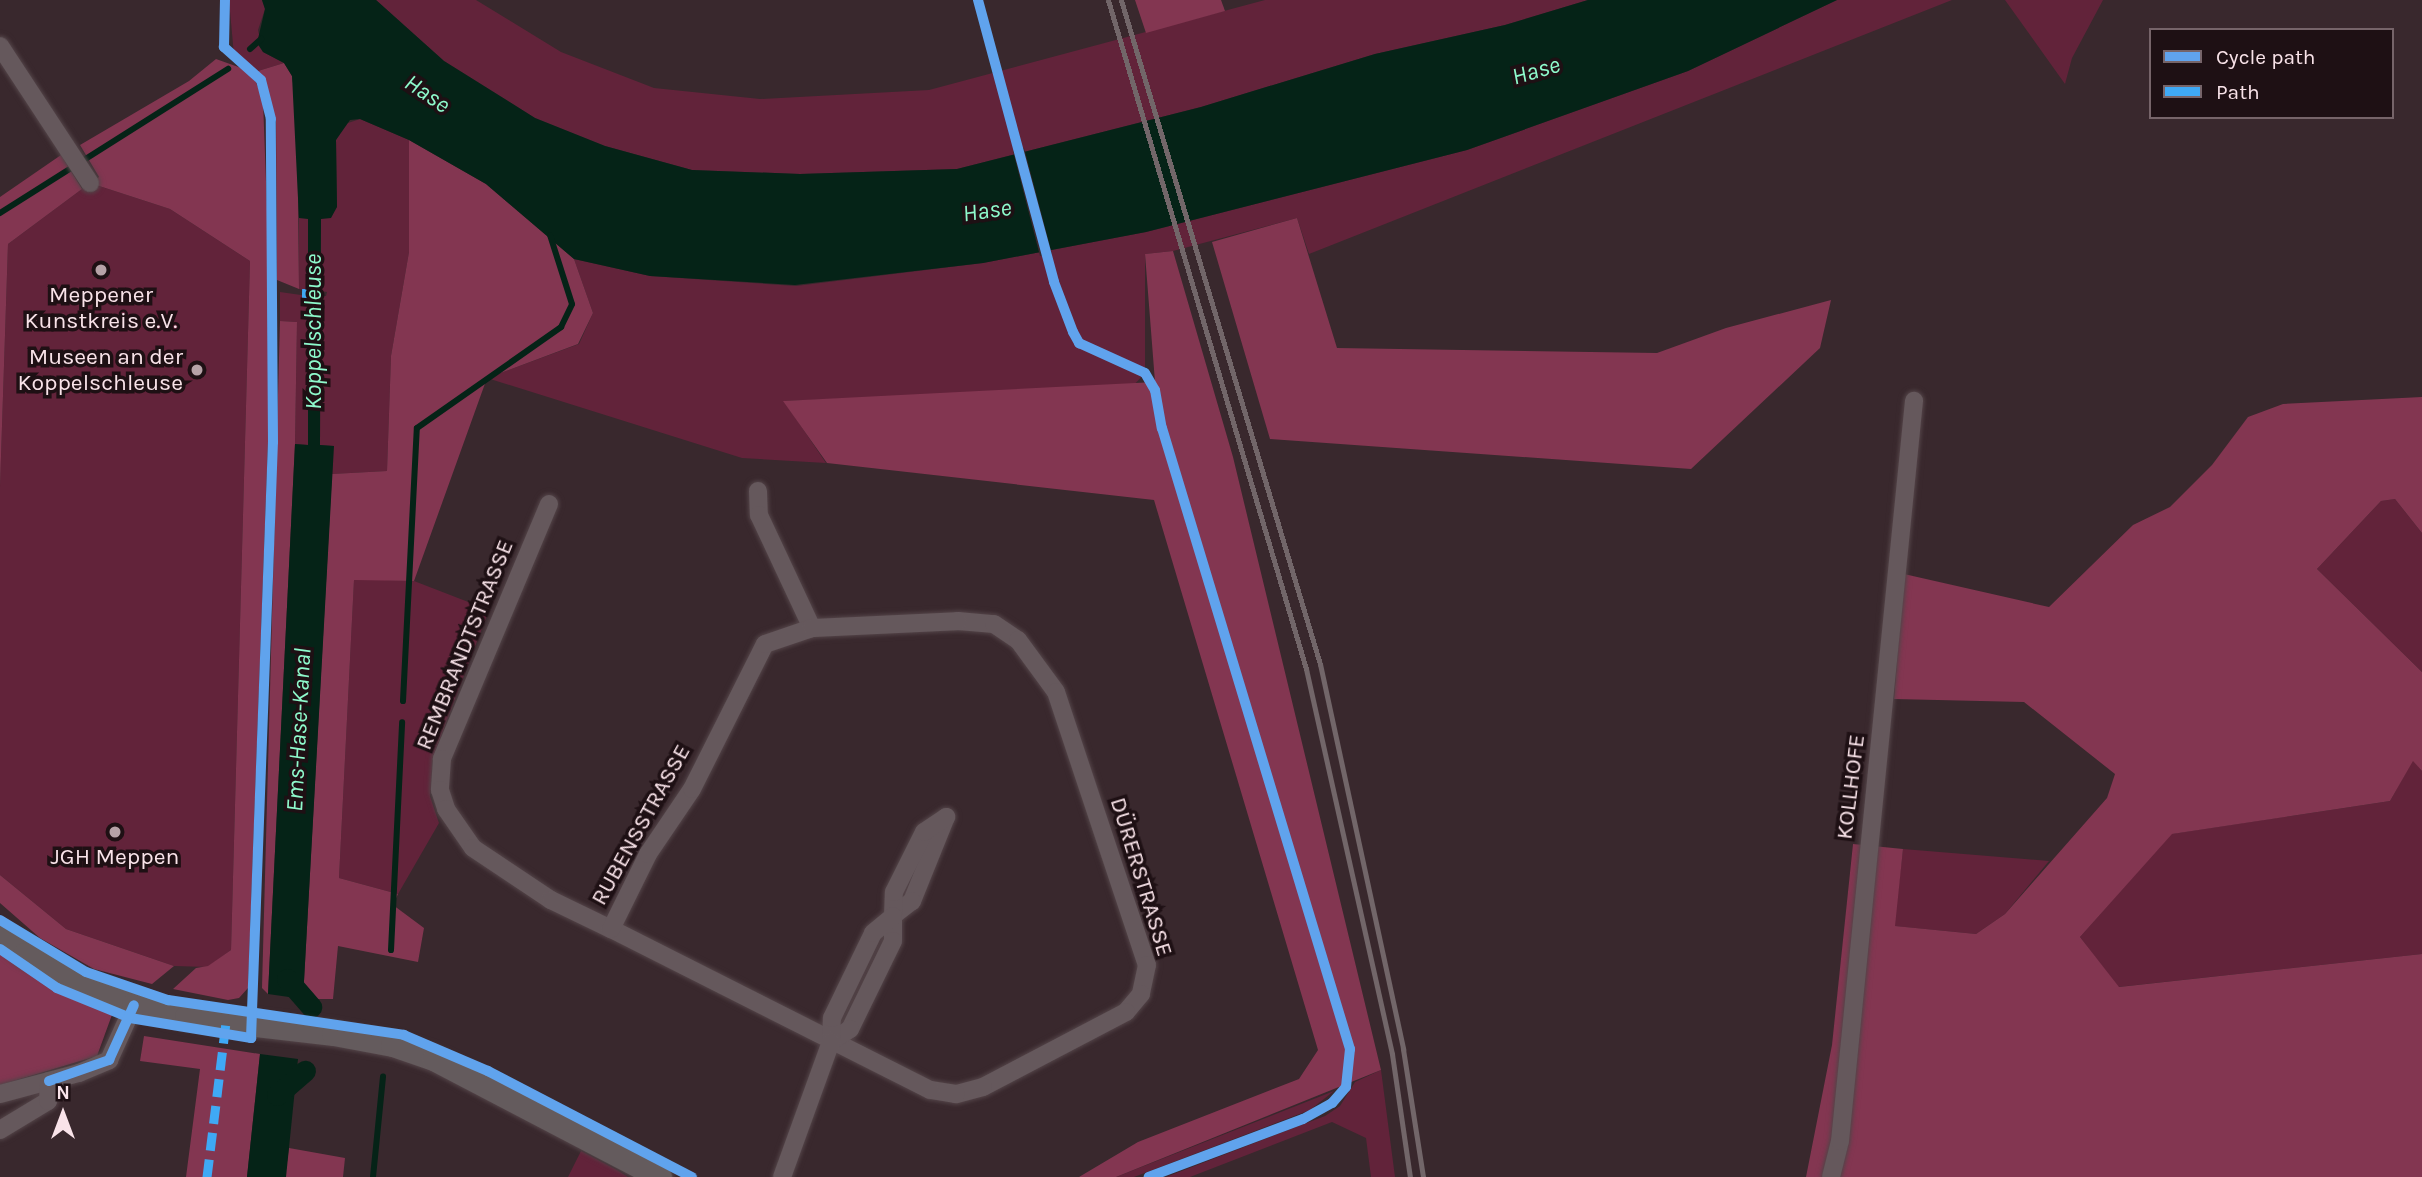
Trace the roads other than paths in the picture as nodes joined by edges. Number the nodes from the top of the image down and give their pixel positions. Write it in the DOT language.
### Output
graph roads {
  1 [pos="0,46"];
  2 [pos="87,178"];
  3 [pos="1914,401"];
  4 [pos="758,491"];
  5 [pos="549,504"];
  6 [pos="993,624"];
  7 [pos="812,628"];
  8 [pos="892,916"];
  9 [pos="611,929"];
  10 [pos="0,934"];
  11 [pos="134,1006"];
  12 [pos="831,1042"];
  13 [pos="49,1081"];
  14 [pos="0,1094"];
  15 [pos="0,1130"];
  16 [pos="660,1177"];
  17 [pos="782,1177"];
  18 [pos="1831,1177"];
  1 -- 2 [label="street"];
  3 -- 18 [label="street, KOLLHOFE"];
  4 -- 7 [label="street"];
  5 -- 9 [label="street, REMBRANDTSTRASSE"];
  6 -- 7 [label="street, RUBENSSTRASSE"];
  6 -- 12 [label="street, DÜRERSTRASSE"];
  7 -- 9 [label="street, RUBENSSTRASSE"];
  8 -- 8 [label="street"];
  8 -- 12 [label="street"];
  9 -- 12 [label="street, RUBENSSTRASSE"];
  10 -- 11 [label="street"];
  11 -- 13 [label="street"];
  11 -- 16 [label="street"];
  12 -- 17 [label="street"];
  13 -- 14 [label="street"];
  13 -- 15 [label="street"];
}
